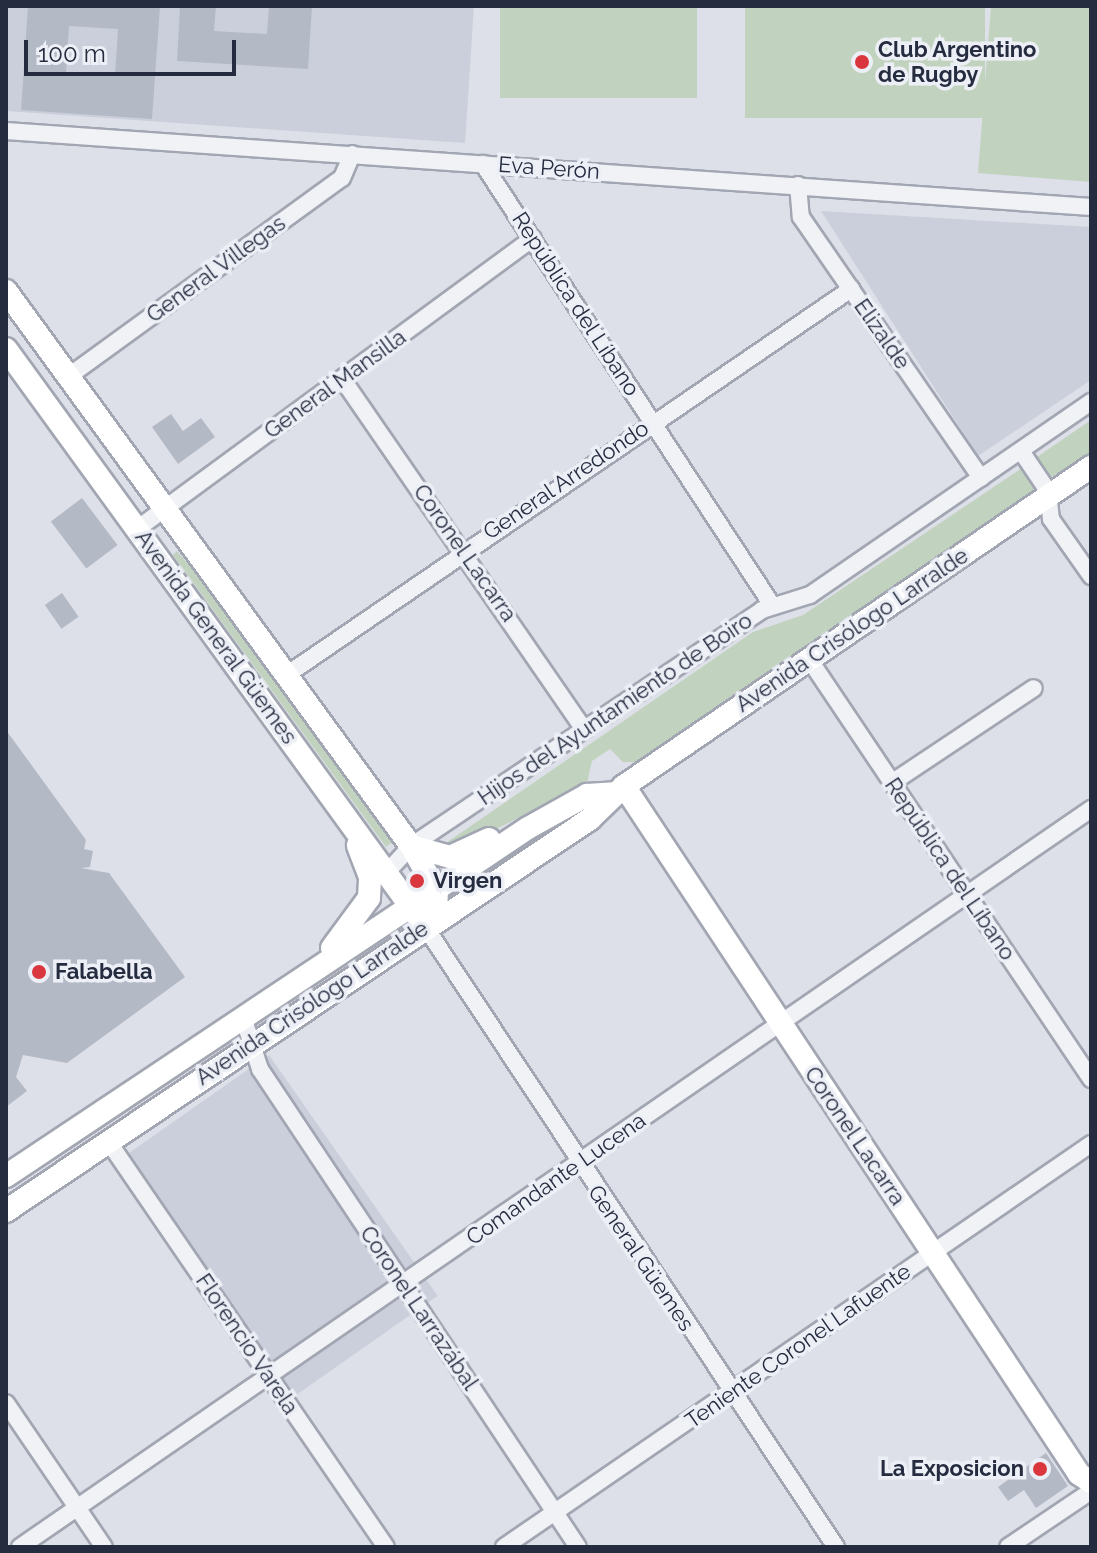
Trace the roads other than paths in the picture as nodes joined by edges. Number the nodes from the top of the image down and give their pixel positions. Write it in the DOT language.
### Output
graph roads {
  1 [pos="6,131"];
  2 [pos="352,154"];
  3 [pos="483,164"];
  4 [pos="798,185"];
  5 [pos="1091,207"];
  6 [pos="533,238"];
  7 [pos="851,289"];
  8 [pos="6,291"];
  9 [pos="6,349"];
  10 [pos="69,376"];
  11 [pos="343,380"];
  12 [pos="1091,402"];
  13 [pos="653,420"];
  14 [pos="1021,451"];
  15 [pos="1091,467"];
  16 [pos="981,478"];
  17 [pos="1047,498"];
  18 [pos="163,510"];
  19 [pos="137,529"];
  20 [pos="464,550"];
  21 [pos="1091,576"];
  22 [pos="772,605"];
  23 [pos="809,659"];
  24 [pos="285,676"];
  25 [pos="1034,688"];
  26 [pos="584,729"];
  27 [pos="893,782"];
  28 [pos="619,790"];
  29 [pos="1091,809"];
  30 [pos="344,810"];
  31 [pos="553,813"];
  32 [pos="411,846"];
  33 [pos="387,872"];
  34 [pos="437,891"];
  35 [pos="968,897"];
  36 [pos="411,906"];
  37 [pos="424,925"];
  38 [pos="294,981"];
  39 [pos="238,1020"];
  40 [pos="779,1023"];
  41 [pos="249,1046"];
  42 [pos="1091,1079"];
  43 [pos="108,1141"];
  44 [pos="1091,1144"];
  45 [pos="579,1163"];
  46 [pos="6,1176"];
  47 [pos="6,1211"];
  48 [pos="933,1252"];
  49 [pos="403,1284"];
  50 [pos="266,1373"];
  51 [pos="732,1393"];
  52 [pos="6,1403"];
  53 [pos="1091,1482"];
  54 [pos="1091,1491"];
  55 [pos="76,1507"];
  56 [pos="555,1514"];
  57 [pos="20,1547"];
  58 [pos="104,1547"];
  59 [pos="386,1547"];
  60 [pos="504,1547"];
  61 [pos="578,1547"];
  62 [pos="836,1547"];
  63 [pos="1008,1547"];
  1 -- 2 [label="street, Eva Perón"];
  2 -- 3 [label="street, Eva Perón"];
  2 -- 10 [label="street, General Villegas"];
  3 -- 4 [label="street, Eva Perón"];
  3 -- 6 [label="street, República del Líbano"];
  4 -- 5 [label="street, Eva Perón"];
  4 -- 7 [label="street, Elizalde"];
  6 -- 11 [label="street, General Mansilla"];
  6 -- 13 [label="street, República del Líbano"];
  7 -- 13 [label="street, General Arredondo"];
  7 -- 16 [label="street, Elizalde"];
  8 -- 10 [label="main road, Avenida General Güemes"];
  9 -- 19 [label="main road, Avenida General Güemes"];
  10 -- 18 [label="main road, Avenida General Güemes"];
  11 -- 18 [label="street, General Mansilla"];
  11 -- 20 [label="street, Coronel Lacarra"];
  12 -- 14 [label="street, Hijos del Ayuntamiento de Boiro"];
  13 -- 20 [label="street, General Arredondo"];
  13 -- 22 [label="street, República del Líbano"];
  14 -- 16 [label="street, Hijos del Ayuntamiento de Boiro"];
  14 -- 17 [label="street"];
  15 -- 17 [label="main road, Avenida Crisólogo Larralde"];
  16 -- 22 [label="street, Hijos del Ayuntamiento de Boiro"];
  17 -- 21 [label="street"];
  17 -- 23 [label="main road, Avenida Crisólogo Larralde"];
  18 -- 19 [label="street, General Mansilla"];
  18 -- 24 [label="main road, Avenida General Güemes"];
  19 -- 30 [label="main road, Avenida General Güemes"];
  20 -- 24 [label="street, General Arredondo"];
  20 -- 26 [label="street, Coronel Lacarra"];
  22 -- 26 [label="street, Hijos del Ayuntamiento de Boiro"];
  23 -- 27 [label="street, República del Líbano"];
  23 -- 28 [label="main road, Avenida Crisólogo Larralde"];
  24 -- 32 [label="main road, Avenida General Güemes"];
  25 -- 27 [label="street"];
  26 -- 32 [label="street, Hijos del Ayuntamiento de Boiro"];
  27 -- 35 [label="street, República del Líbano"];
  28 -- 31 [label="main road, Avenida Crisólogo Larralde"];
  28 -- 37 [label="main road, Avenida Crisólogo Larralde"];
  28 -- 40 [label="main road, Coronel Lacarra"];
  29 -- 35 [label="street, Comandante Lucena"];
  30 -- 33 [label="main road, Avenida General Güemes"];
  30 -- 38 [label="main road"];
  31 -- 32 [label="main road"];
  31 -- 34 [label="main road, Avenida Crisólogo Larralde"];
  32 -- 33 [label="street, Hijos del Ayuntamiento de Boiro"];
  32 -- 34 [label="main road, Avenida General Güemes"];
  33 -- 36 [label="main road, Avenida General Güemes"];
  34 -- 36 [label="main road, Avenida Crisólogo Larralde"];
  34 -- 37 [label="main road"];
  35 -- 40 [label="street, Comandante Lucena"];
  35 -- 42 [label="street, República del Líbano"];
  36 -- 37 [label="main road, Avenida General Güemes"];
  36 -- 38 [label="main road, Avenida Crisólogo Larralde"];
  37 -- 41 [label="main road, Avenida Crisólogo Larralde"];
  37 -- 45 [label="street, General Güemes"];
  38 -- 39 [label="main road, Avenida Crisólogo Larralde"];
  39 -- 41 [label="street, Coronel Larrazábal"];
  39 -- 46 [label="main road, Avenida Crisólogo Larralde"];
  40 -- 45 [label="street, Comandante Lucena"];
  40 -- 48 [label="main road, Coronel Lacarra"];
  41 -- 43 [label="main road, Avenida Crisólogo Larralde"];
  41 -- 49 [label="street, Coronel Larrazábal"];
  43 -- 47 [label="main road, Avenida Crisólogo Larralde"];
  43 -- 50 [label="street, Florencio Varela"];
  44 -- 48 [label="street, Teniente Coronel Lafuente"];
  45 -- 49 [label="street, Comandante Lucena"];
  45 -- 51 [label="street, General Güemes"];
  48 -- 51 [label="street, Teniente Coronel Lafuente"];
  48 -- 53 [label="main road, Coronel Lacarra"];
  49 -- 50 [label="street, Comandante Lucena"];
  49 -- 56 [label="street, Coronel Larrazábal"];
  50 -- 55 [label="street, Comandante Lucena"];
  50 -- 59 [label="street, Florencio Varela"];
  51 -- 56 [label="street, Teniente Coronel Lafuente"];
  51 -- 62 [label="street, General Güemes"];
  52 -- 55 [label="street"];
  54 -- 63 [label="street"];
  55 -- 57 [label="street, Comandante Lucena"];
  55 -- 58 [label="street"];
  56 -- 60 [label="street, Teniente Coronel Lafuente"];
  56 -- 61 [label="street, Coronel Larrazábal"];
}
